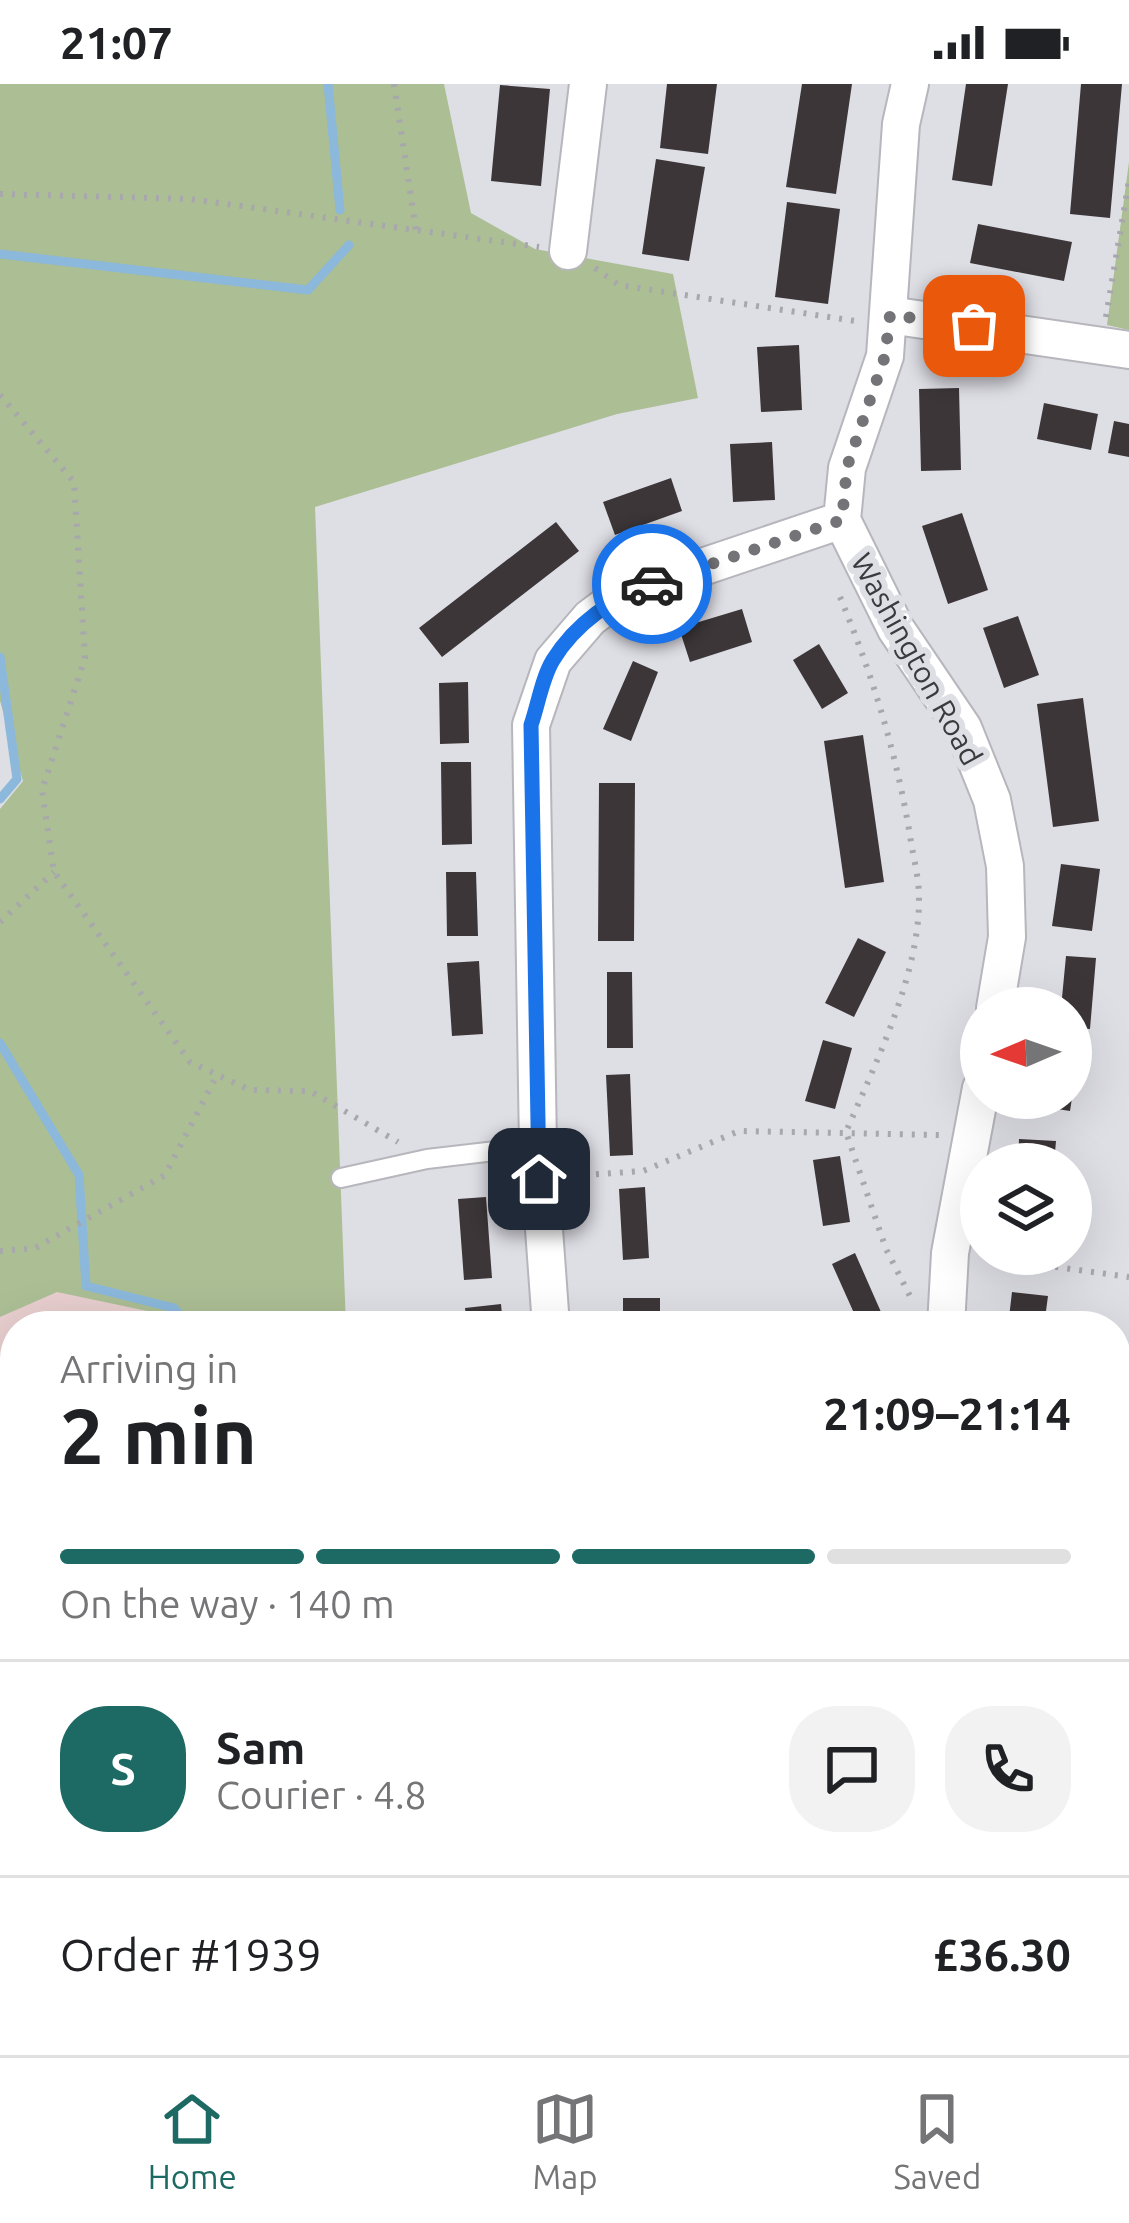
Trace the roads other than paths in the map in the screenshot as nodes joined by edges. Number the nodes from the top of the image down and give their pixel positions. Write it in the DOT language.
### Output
graph roads {
  1 [pos="588,84"];
  2 [pos="910,84"];
  3 [pos="568,251"];
  4 [pos="890,315"];
  5 [pos="1115,347"];
  6 [pos="842,520"];
  7 [pos="998,987"];
  8 [pos="976,1119"];
  9 [pos="538,1162"];
  10 [pos="340,1178"];
  11 [pos="550,1311"];
  12 [pos="933,1311"];
  1 -- 3 [label="street"];
  2 -- 4 [label="street, Washington Road"];
  4 -- 5 [label="street"];
  4 -- 6 [label="street, Washington Road"];
  6 -- 7 [label="street, Washington Road"];
  6 -- 9 [label="street"];
  8 -- 12 [label="street"];
  9 -- 10 [label="lane"];
  9 -- 11 [label="street"];
}
